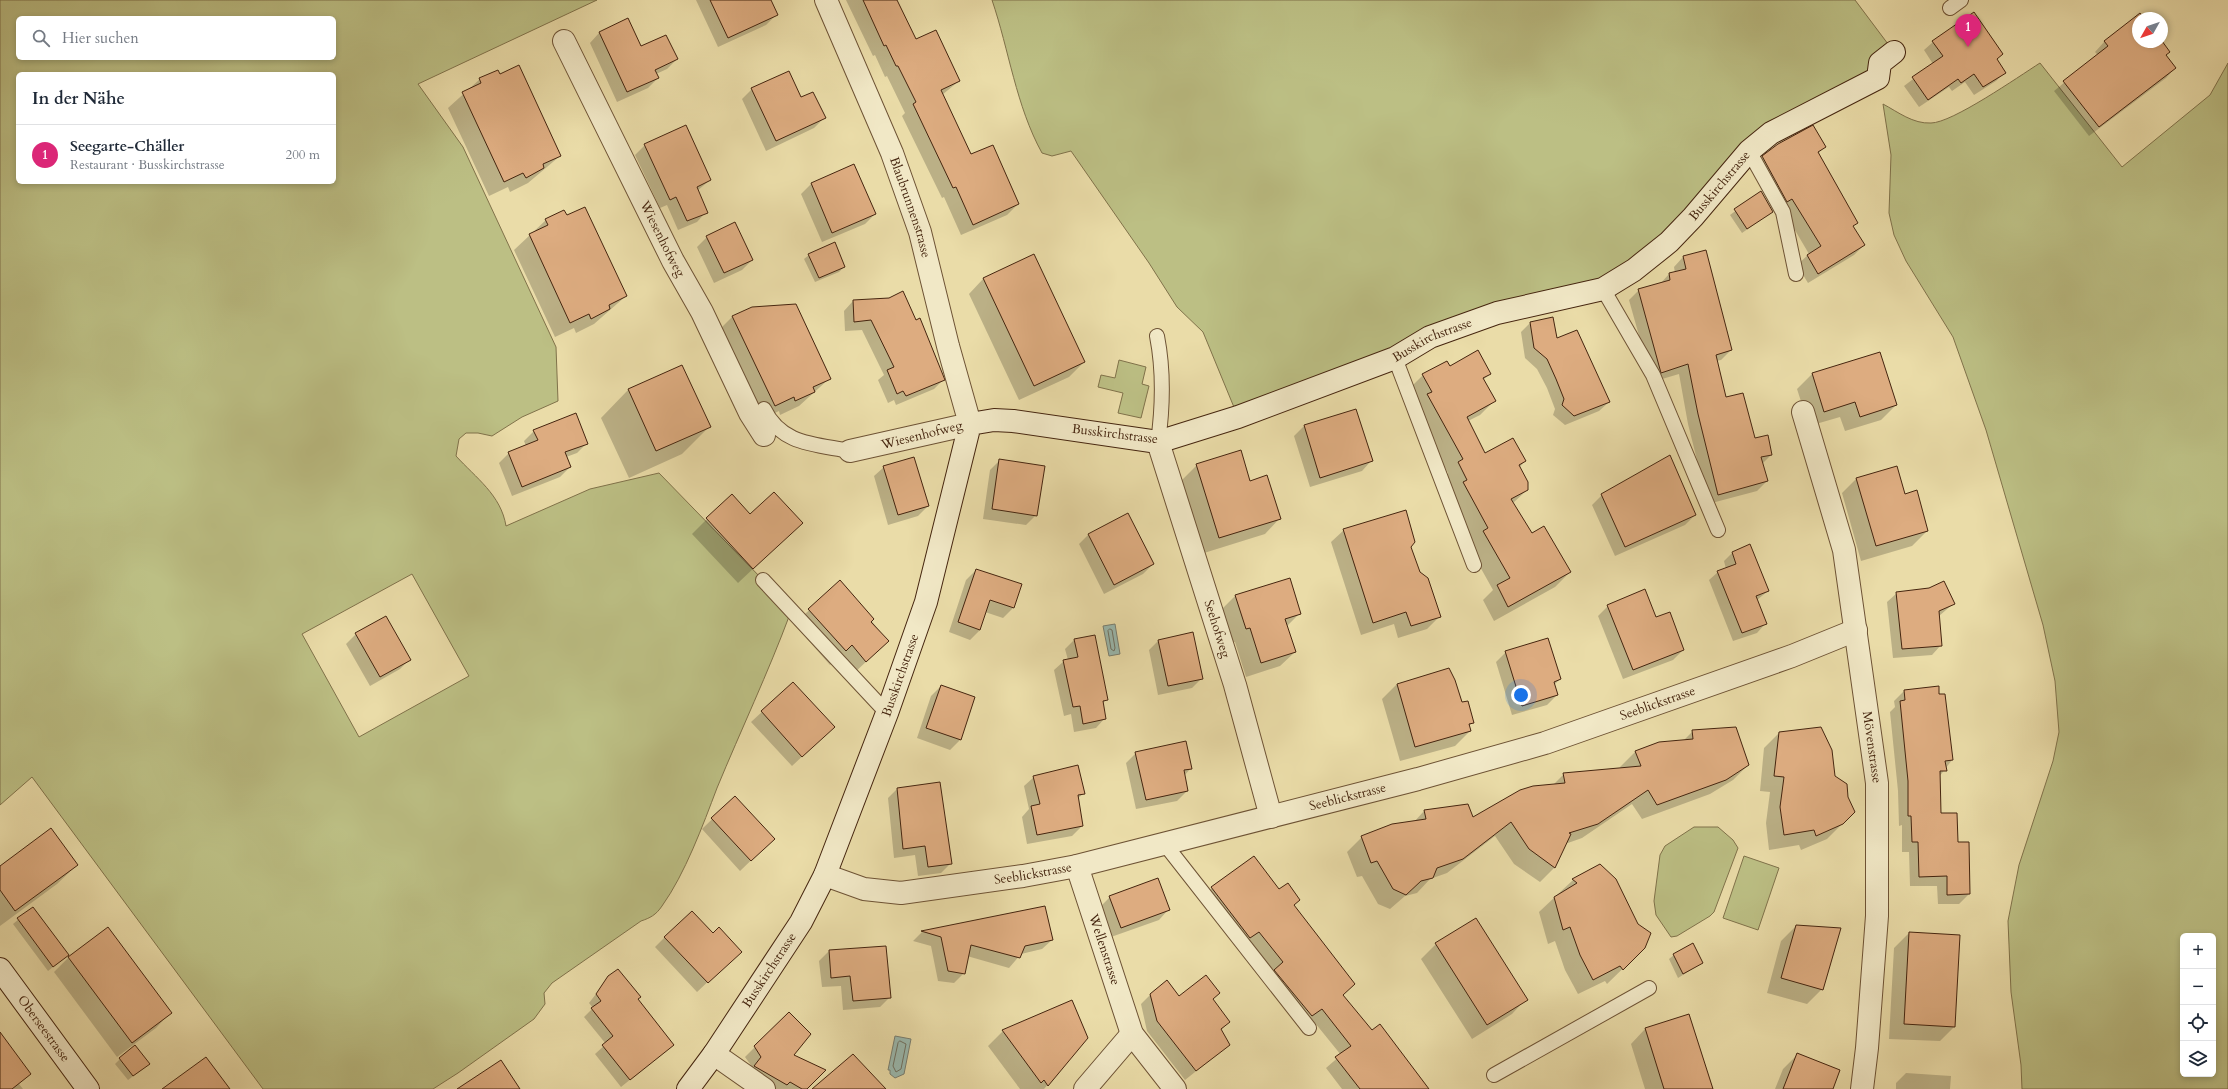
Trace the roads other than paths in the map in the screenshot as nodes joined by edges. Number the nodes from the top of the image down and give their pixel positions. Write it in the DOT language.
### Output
graph roads {
  1 [pos="826,0"];
  2 [pos="564,41"];
  3 [pos="1894,52"];
  4 [pos="1749,151"];
  5 [pos="1796,274"];
  6 [pos="1603,289"];
  7 [pos="1156,336"];
  8 [pos="1395,358"];
  9 [pos="764,409"];
  10 [pos="1803,412"];
  11 [pos="970,424"];
  12 [pos="764,435"];
  13 [pos="1158,442"];
  14 [pos="850,451"];
  15 [pos="1718,530"];
  16 [pos="1474,565"];
  17 [pos="763,580"];
  18 [pos="1856,630"];
  19 [pos="887,712"];
  20 [pos="1271,817"];
  21 [pos="1164,843"];
  22 [pos="1077,866"];
  23 [pos="825,875"];
  24 [pos="0,969"];
  25 [pos="1649,988"];
  26 [pos="1309,1028"];
  27 [pos="1132,1034"];
  28 [pos="714,1054"];
  29 [pos="1494,1075"];
  30 [pos="88,1089"];
  31 [pos="688,1089"];
  32 [pos="764,1089"];
  33 [pos="1085,1089"];
  34 [pos="1174,1089"];
  35 [pos="1862,1089"];
  1 -- 11 [label="street, Blaubrunnenstrasse"];
  2 -- 12 [label="street, Wiesenhofweg"];
  3 -- 4 [label="street, Busskirchstrasse"];
  4 -- 5 [label="lane"];
  4 -- 6 [label="street, Busskirchstrasse"];
  6 -- 8 [label="street, Busskirchstrasse"];
  6 -- 15 [label="lane"];
  7 -- 13 [label="lane"];
  8 -- 13 [label="street, Busskirchstrasse"];
  8 -- 16 [label="lane"];
  9 -- 14 [label="lane"];
  10 -- 18 [label="street, Mövenstrasse"];
  11 -- 13 [label="street, Busskirchstrasse"];
  11 -- 14 [label="street, Wiesenhofweg"];
  11 -- 19 [label="street, Busskirchstrasse"];
  13 -- 20 [label="street, Seehofweg"];
  17 -- 19 [label="lane"];
  18 -- 20 [label="street, Seeblickstrasse"];
  18 -- 35 [label="street, Mövenstrasse"];
  19 -- 23 [label="street, Busskirchstrasse"];
  20 -- 21 [label="street, Seeblickstrasse"];
  21 -- 22 [label="street, Seeblickstrasse"];
  21 -- 26 [label="lane"];
  22 -- 23 [label="street, Seeblickstrasse"];
  22 -- 27 [label="street, Wellenstrasse"];
  23 -- 28 [label="street, Busskirchstrasse"];
  24 -- 30 [label="street, Oberseestrasse"];
  25 -- 29 [label="lane"];
  27 -- 33 [label="street"];
  27 -- 34 [label="street, Wellenstrasse"];
  28 -- 31 [label="street, Busskirchstrasse"];
  28 -- 32 [label="street"];
}
